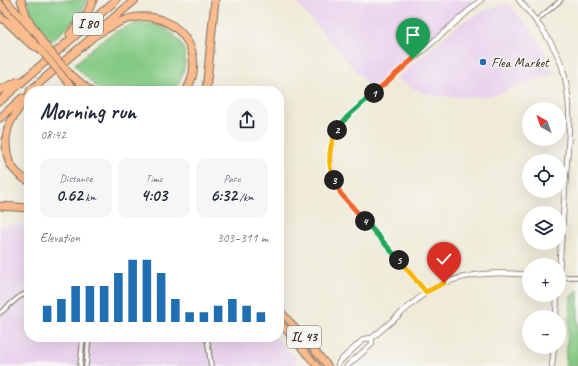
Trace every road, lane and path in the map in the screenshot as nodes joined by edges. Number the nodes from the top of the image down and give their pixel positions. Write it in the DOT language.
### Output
graph roads {
  1 [pos="6,0"];
  2 [pos="20,0"];
  3 [pos="94,0"];
  4 [pos="116,0"];
  5 [pos="135,0"];
  6 [pos="214,0"];
  7 [pos="480,0"];
  8 [pos="519,0"];
  9 [pos="561,0"];
  10 [pos="0,4"];
  11 [pos="0,17"];
  12 [pos="537,20"];
  13 [pos="92,37"];
  14 [pos="41,44"];
  15 [pos="59,49"];
  16 [pos="29,76"];
  17 [pos="68,76"];
  18 [pos="37,86"];
  19 [pos="73,86"];
  20 [pos="79,86"];
  21 [pos="83,86"];
  22 [pos="188,86"];
  23 [pos="206,86"];
  24 [pos="0,90"];
  25 [pos="24,97"];
  26 [pos="24,100"];
  27 [pos="0,101"];
  28 [pos="0,118"];
  29 [pos="24,180"];
  30 [pos="0,206"];
  31 [pos="24,208"];
  32 [pos="560,258"];
  33 [pos="522,274"];
  34 [pos="578,277"];
  35 [pos="566,278"];
  36 [pos="426,292"];
  37 [pos="24,294"];
  38 [pos="0,313"];
  39 [pos="284,315"];
  40 [pos="284,328"];
  41 [pos="372,338"];
  42 [pos="82,342"];
  43 [pos="88,342"];
  44 [pos="209,342"];
  45 [pos="553,354"];
  46 [pos="80,366"];
  47 [pos="86,366"];
  48 [pos="211,366"];
  49 [pos="317,366"];
  50 [pos="328,366"];
  51 [pos="338,366"];
  52 [pos="347,366"];
  53 [pos="552,366"];
  1 -- 14 [label="main road"];
  2 -- 14 [label="highway"];
  3 -- 15 [label="highway"];
  4 -- 15 [label="highway, I 80"];
  5 -- 13 [label="highway, I 80"];
  6 -- 23 [label="highway"];
  7 -- 36 [label="street"];
  8 -- 12 [label="street"];
  9 -- 12 [label="street"];
  10 -- 14 [label="main road"];
  11 -- 14 [label="highway"];
  12 -- 32 [label="street"];
  13 -- 18 [label="highway, I 80"];
  13 -- 22 [label="highway"];
  14 -- 17 [label="main road, bridge"];
  15 -- 16 [label="highway, I 80"];
  16 -- 24 [label="highway"];
  16 -- 27 [label="highway, I 80"];
  17 -- 19 [label="main road"];
  17 -- 20 [label="main road"];
  17 -- 21 [label="highway"];
  25 -- 28 [label="highway"];
  26 -- 29 [label="highway"];
  30 -- 31 [label="highway"];
  33 -- 36 [label="street"];
  34 -- 35 [label="street"];
  36 -- 41 [label="street"];
  37 -- 38 [label="street"];
  39 -- 50 [label="main road, IL 43"];
  40 -- 49 [label="main road, IL 43"];
  41 -- 51 [label="street"];
  41 -- 52 [label="street"];
  42 -- 46 [label="street"];
  43 -- 47 [label="street"];
  44 -- 48 [label="street"];
  45 -- 53 [label="street"];
}
